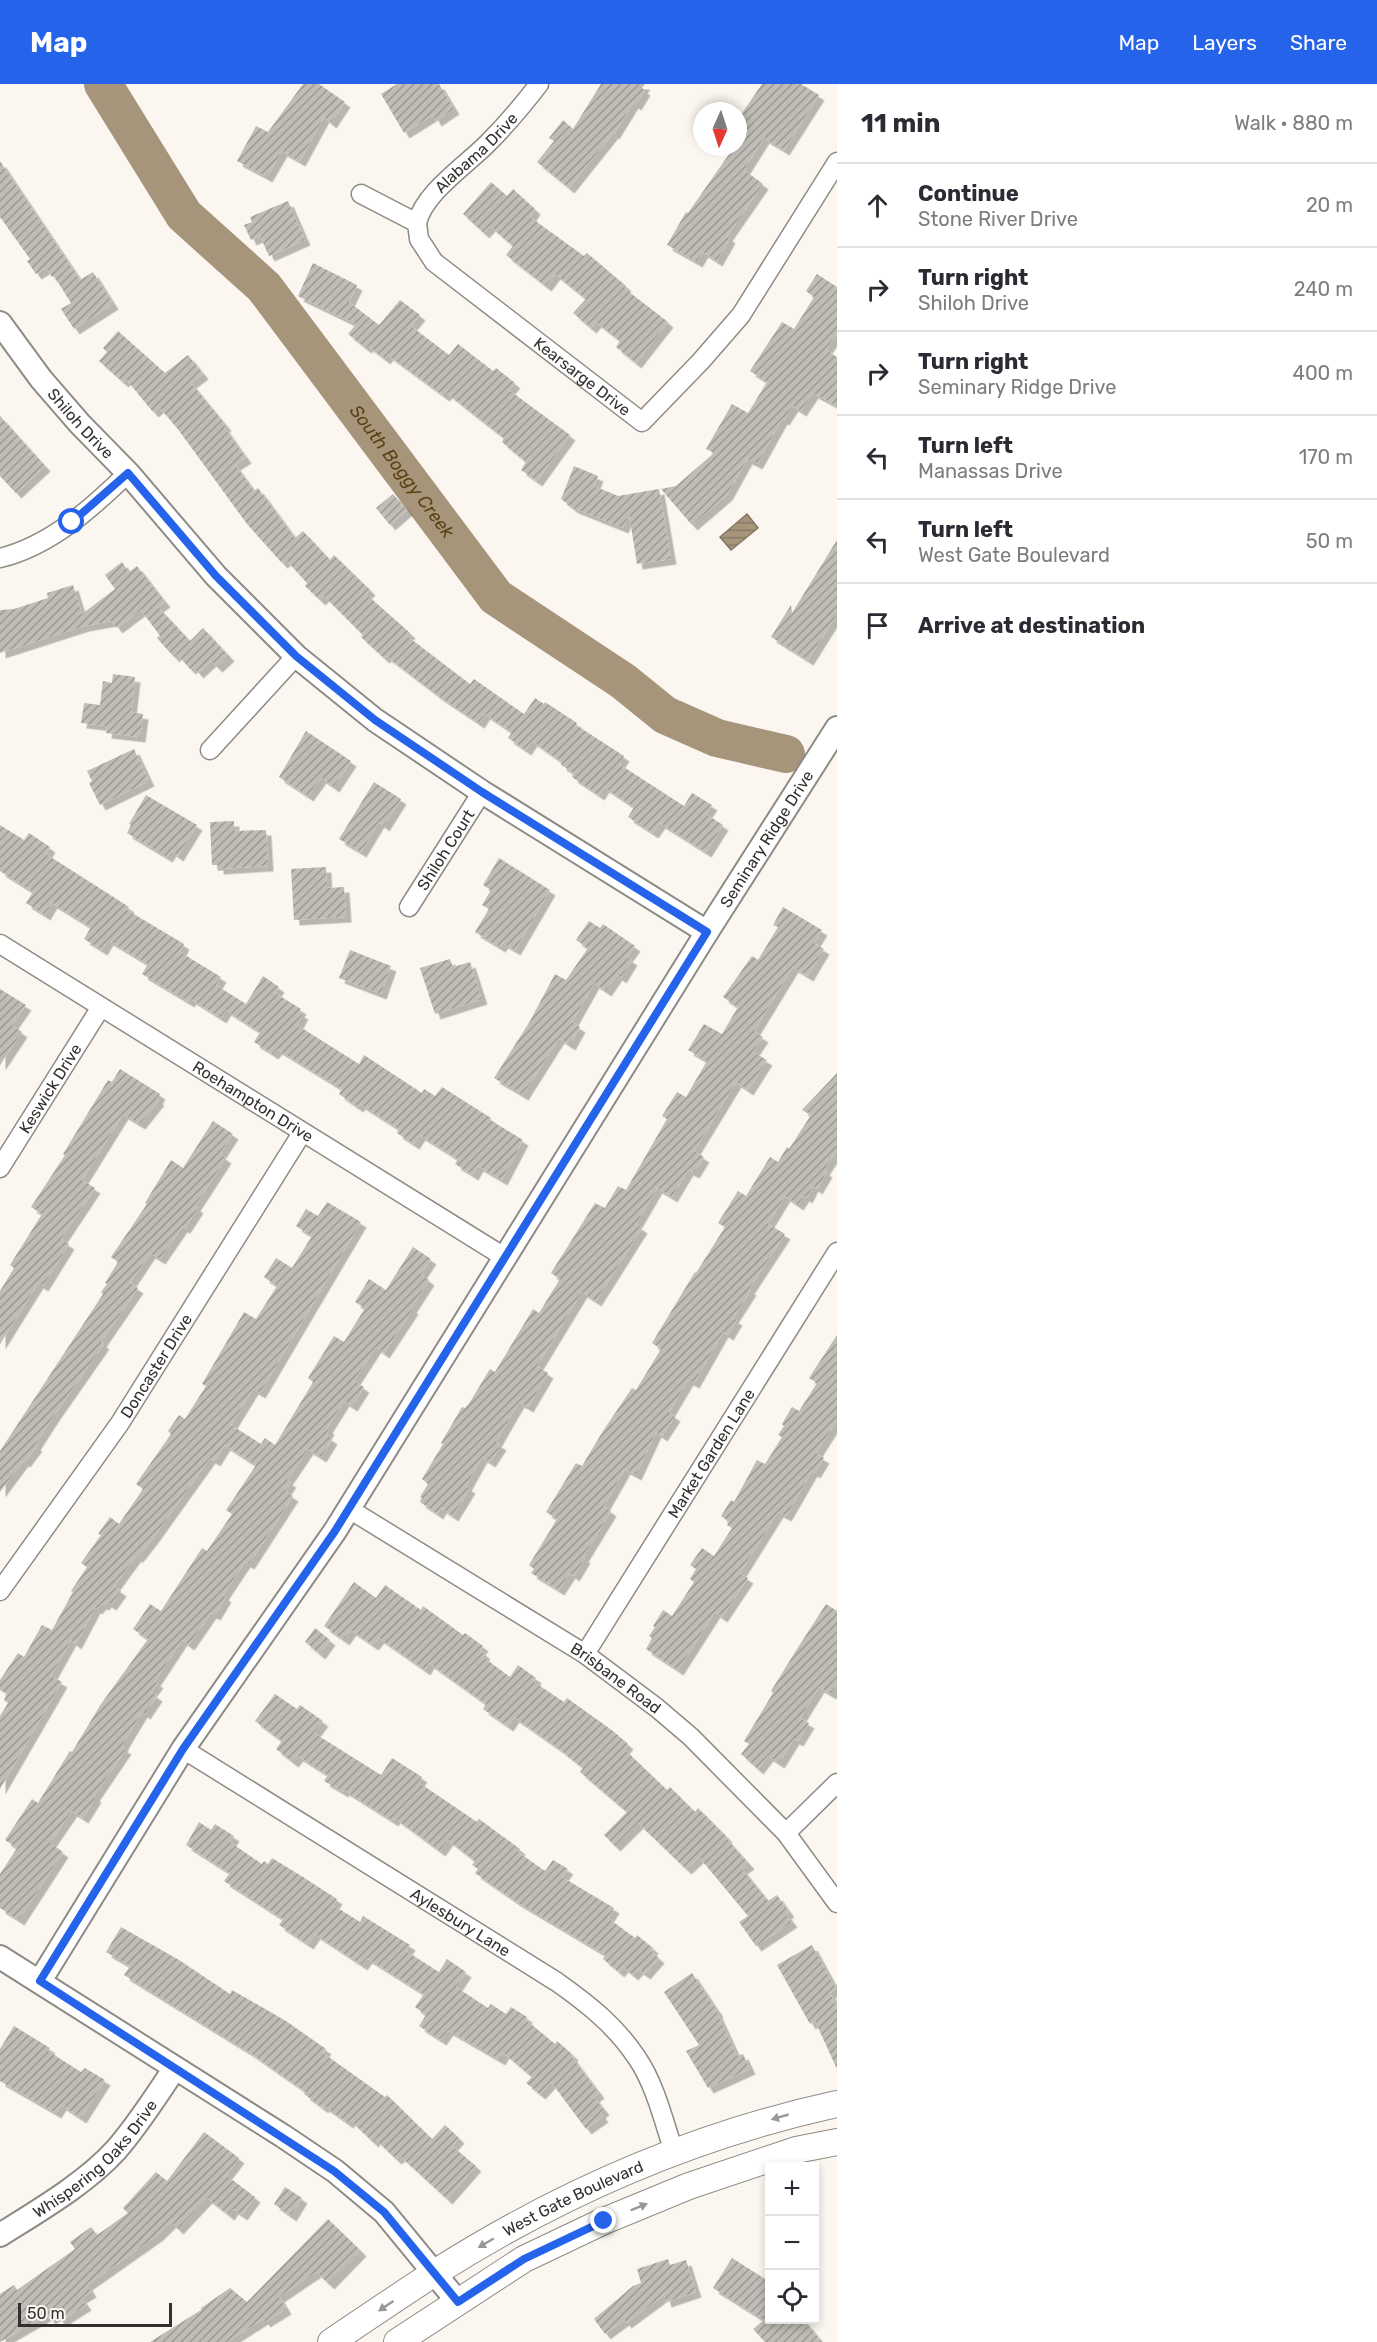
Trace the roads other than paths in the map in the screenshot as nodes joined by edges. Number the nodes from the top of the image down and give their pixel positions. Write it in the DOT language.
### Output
graph roads {
  1 [pos="539,84"];
  2 [pos="837,162"];
  3 [pos="361,194"];
  4 [pos="417,223"];
  5 [pos="0,323"];
  6 [pos="128,473"];
  7 [pos="0,558"];
  8 [pos="296,656"];
  9 [pos="837,728"];
  10 [pos="210,750"];
  11 [pos="482,792"];
  12 [pos="409,907"];
  13 [pos="707,932"];
  14 [pos="0,944"];
  15 [pos="100,1006"];
  16 [pos="302,1133"];
  17 [pos="0,1168"];
  18 [pos="837,1252"];
  19 [pos="506,1258"];
  20 [pos="349,1509"];
  21 [pos="0,1591"];
  22 [pos="585,1654"];
  23 [pos="183,1749"];
  24 [pos="837,1783"];
  25 [pos="786,1833"];
  26 [pos="837,1904"];
  27 [pos="0,1957"];
  28 [pos="40,1981"];
  29 [pos="175,2068"];
  30 [pos="837,2104"];
  31 [pos="837,2142"];
  32 [pos="674,2152"];
  33 [pos="0,2235"];
  34 [pos="435,2273"];
  35 [pos="458,2302"];
  36 [pos="331,2342"];
  37 [pos="397,2342"];
  1 -- 4 [label="street, Alabama Drive"];
  2 -- 4 [label="street, Kearsarge Drive"];
  3 -- 4 [label="street"];
  5 -- 6 [label="street, Shiloh Drive"];
  6 -- 7 [label="street"];
  6 -- 8 [label="street, Shiloh Drive"];
  8 -- 10 [label="street"];
  8 -- 11 [label="street, Shiloh Drive"];
  9 -- 13 [label="street, Seminary Ridge Drive"];
  11 -- 12 [label="street, Shiloh Court"];
  11 -- 13 [label="street, Shiloh Drive"];
  13 -- 19 [label="street, Seminary Ridge Drive"];
  14 -- 15 [label="street, Roehampton Drive"];
  15 -- 16 [label="street, Roehampton Drive"];
  15 -- 17 [label="street, Keswick Drive"];
  16 -- 19 [label="street, Roehampton Drive"];
  16 -- 21 [label="street, Doncaster Drive"];
  18 -- 22 [label="street, Market Garden Lane"];
  19 -- 20 [label="street, Seminary Ridge Drive"];
  20 -- 22 [label="street, Brisbane Road"];
  20 -- 23 [label="street, Seminary Ridge Drive"];
  22 -- 25 [label="street, Brisbane Road"];
  23 -- 28 [label="street, Seminary Ridge Drive"];
  23 -- 32 [label="street, Aylesbury Lane"];
  24 -- 25 [label="street"];
  25 -- 26 [label="street, Brisbane Road"];
  27 -- 28 [label="street"];
  28 -- 29 [label="street"];
  29 -- 33 [label="street, Whispering Oaks Drive"];
  29 -- 34 [label="street"];
  30 -- 32 [label="main road, West Gate Boulevard, one-way"];
  35 -- 31 [label="main road, West Gate Boulevard, one-way"];
  32 -- 34 [label="main road, West Gate Boulevard, one-way"];
  34 -- 35 [label="street"];
  34 -- 36 [label="main road, West Gate Boulevard, one-way"];
  35 -- 37 [label="main road, West Gate Boulevard"];
}
